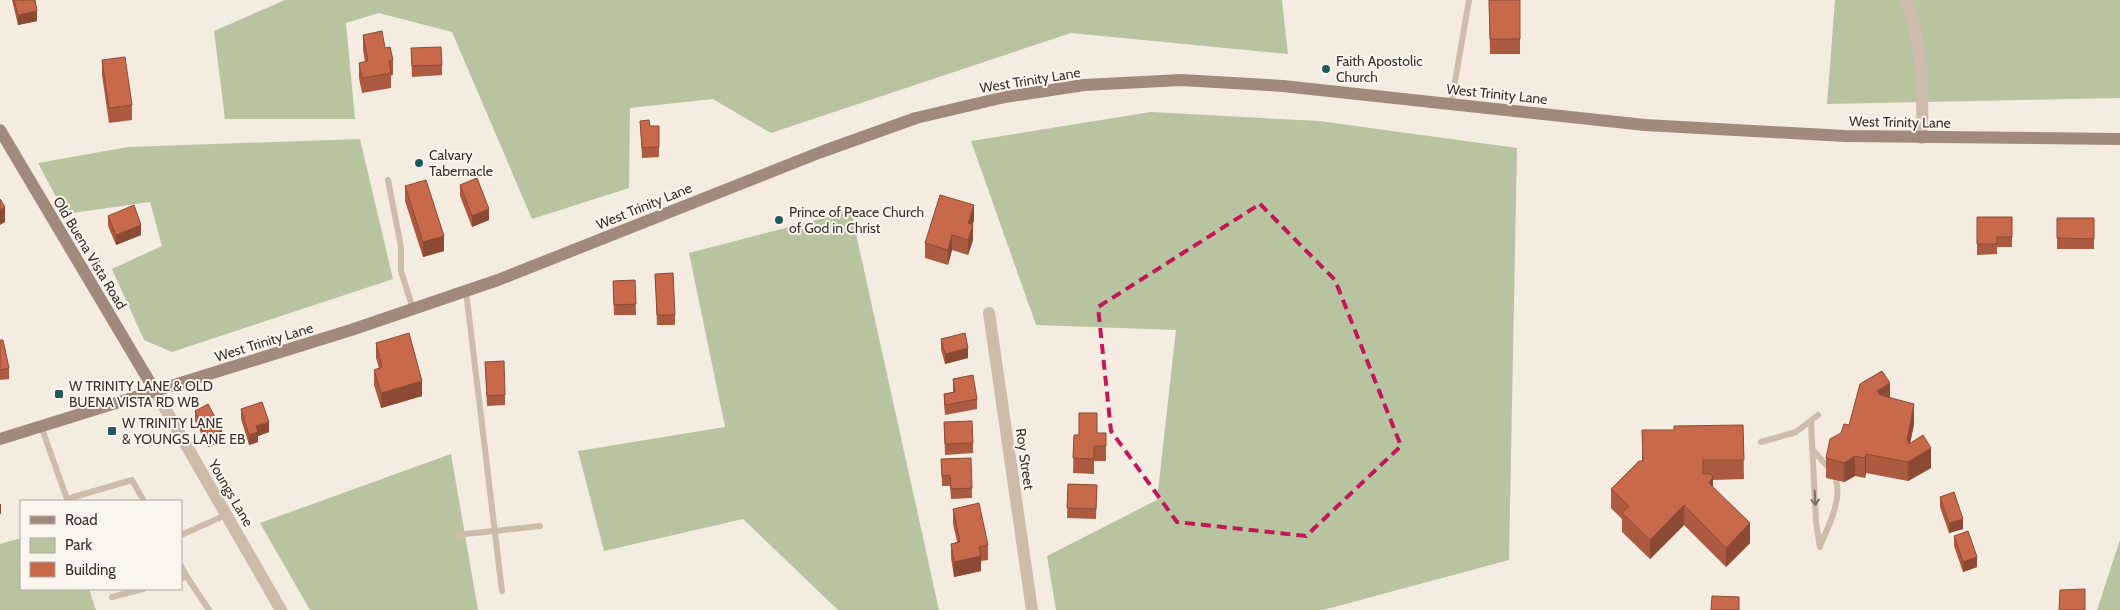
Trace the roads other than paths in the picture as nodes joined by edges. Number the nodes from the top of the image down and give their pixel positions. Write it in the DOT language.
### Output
graph roads {
  1 [pos="1469,0"];
  2 [pos="1906,0"];
  3 [pos="1451,105"];
  4 [pos="0,130"];
  5 [pos="1922,138"];
  6 [pos="2120,139"];
  7 [pos="388,180"];
  8 [pos="466,291"];
  9 [pos="413,309"];
  10 [pos="989,313"];
  11 [pos="156,391"];
  12 [pos="1818,415"];
  13 [pos="1811,422"];
  14 [pos="42,426"];
  15 [pos="0,439"];
  16 [pos="1761,442"];
  17 [pos="1812,449"];
  18 [pos="1828,467"];
  19 [pos="1836,480"];
  20 [pos="143,500"];
  21 [pos="226,515"];
  22 [pos="540,526"];
  23 [pos="495,531"];
  24 [pos="182,535"];
  25 [pos="458,535"];
  26 [pos="184,578"];
  27 [pos="139,590"];
  28 [pos="502,592"];
  29 [pos="112,597"];
  30 [pos="209,610"];
  31 [pos="281,610"];
  32 [pos="1032,610"];
  1 -- 3 [label="lane"];
  2 -- 5 [label="street"];
  3 -- 5 [label="main road, West Trinity Lane"];
  3 -- 8 [label="main road, West Trinity Lane"];
  4 -- 11 [label="main road, Old Buena Vista Road"];
  5 -- 6 [label="main road, West Trinity Lane"];
  7 -- 9 [label="lane"];
  8 -- 9 [label="main road, West Trinity Lane"];
  8 -- 23 [label="lane"];
  9 -- 11 [label="main road, West Trinity Lane"];
  10 -- 32 [label="street, Roy Street"];
  11 -- 14 [label="main road, West Trinity Lane"];
  11 -- 21 [label="street, Youngs Lane"];
  12 -- 13 [label="lane"];
  13 -- 16 [label="lane"];
  13 -- 17 [label="lane"];
  14 -- 15 [label="main road, West Trinity Lane"];
  14 -- 20 [label="lane"];
  17 -- 18 [label="lane"];
  17 -- 19 [label="lane, one-way"];
  21 -- 24 [label="lane"];
  21 -- 31 [label="street, Youngs Lane"];
  22 -- 23 [label="lane"];
  23 -- 25 [label="lane"];
  23 -- 28 [label="lane"];
  26 -- 30 [label="lane"];
  27 -- 29 [label="lane"];
}
